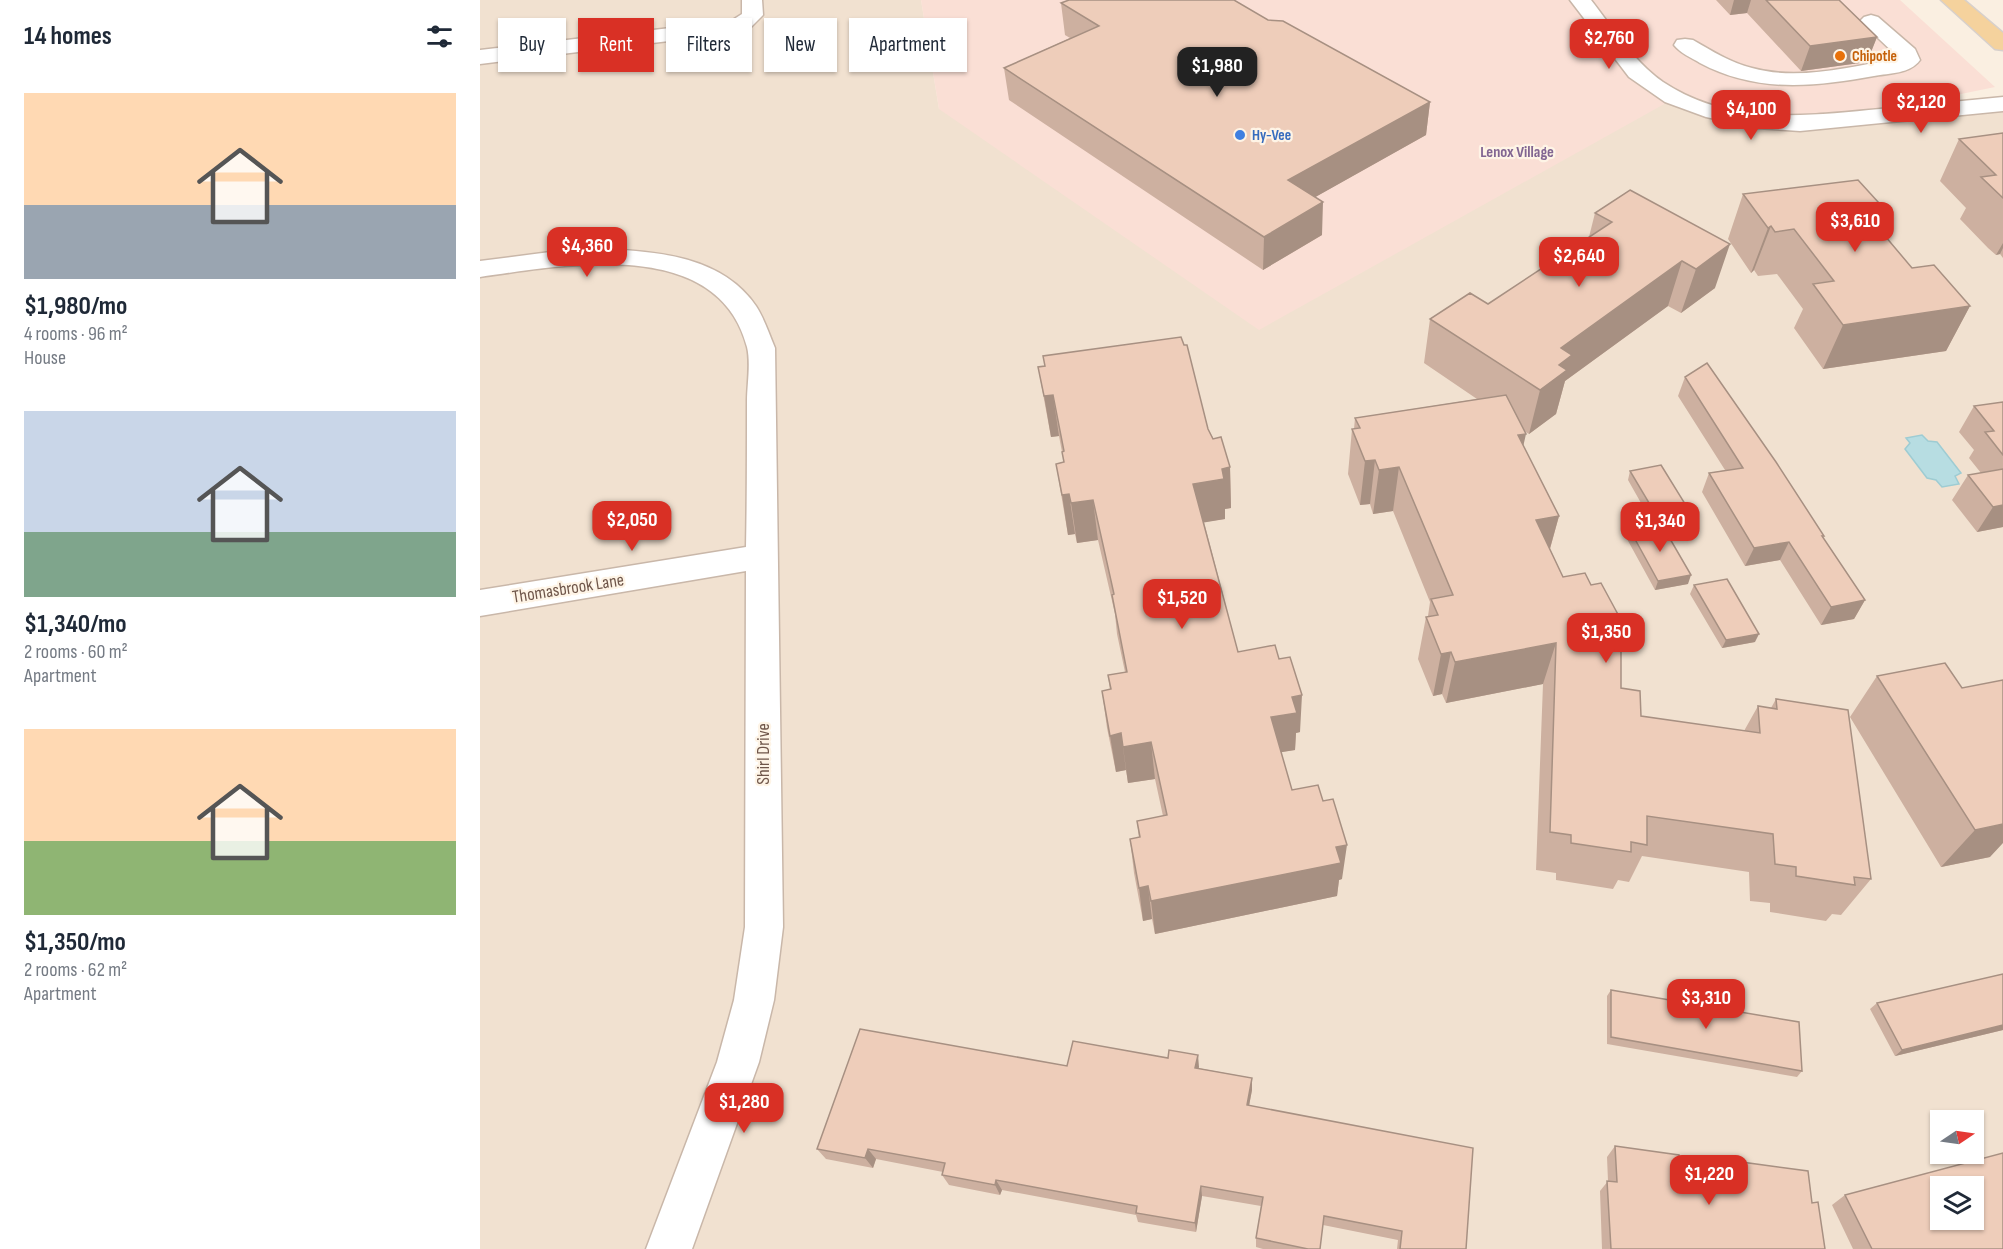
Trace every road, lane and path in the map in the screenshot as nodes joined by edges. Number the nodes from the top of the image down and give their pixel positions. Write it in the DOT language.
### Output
graph roads {
  1 [pos="752,0"];
  2 [pos="1580,0"];
  3 [pos="1951,0"];
  4 [pos="1871,21"];
  5 [pos="2003,44"];
  6 [pos="1685,45"];
  7 [pos="480,57"];
  8 [pos="2003,86"];
  9 [pos="2003,104"];
  10 [pos="1835,120"];
  11 [pos="480,269"];
  12 [pos="763,556"];
  13 [pos="480,603"];
  14 [pos="669,1249"];
  1 -- 7 [label="street"];
  2 -- 10 [label="street"];
  3 -- 5 [label="main road"];
  4 -- 6 [label="street"];
  8 -- 10 [label="street"];
  9 -- 10 [label="street"];
  11 -- 12 [label="street, Shirl Drive"];
  12 -- 13 [label="street, Thomasbrook Lane"];
  12 -- 14 [label="street, Shirl Drive"];
}
